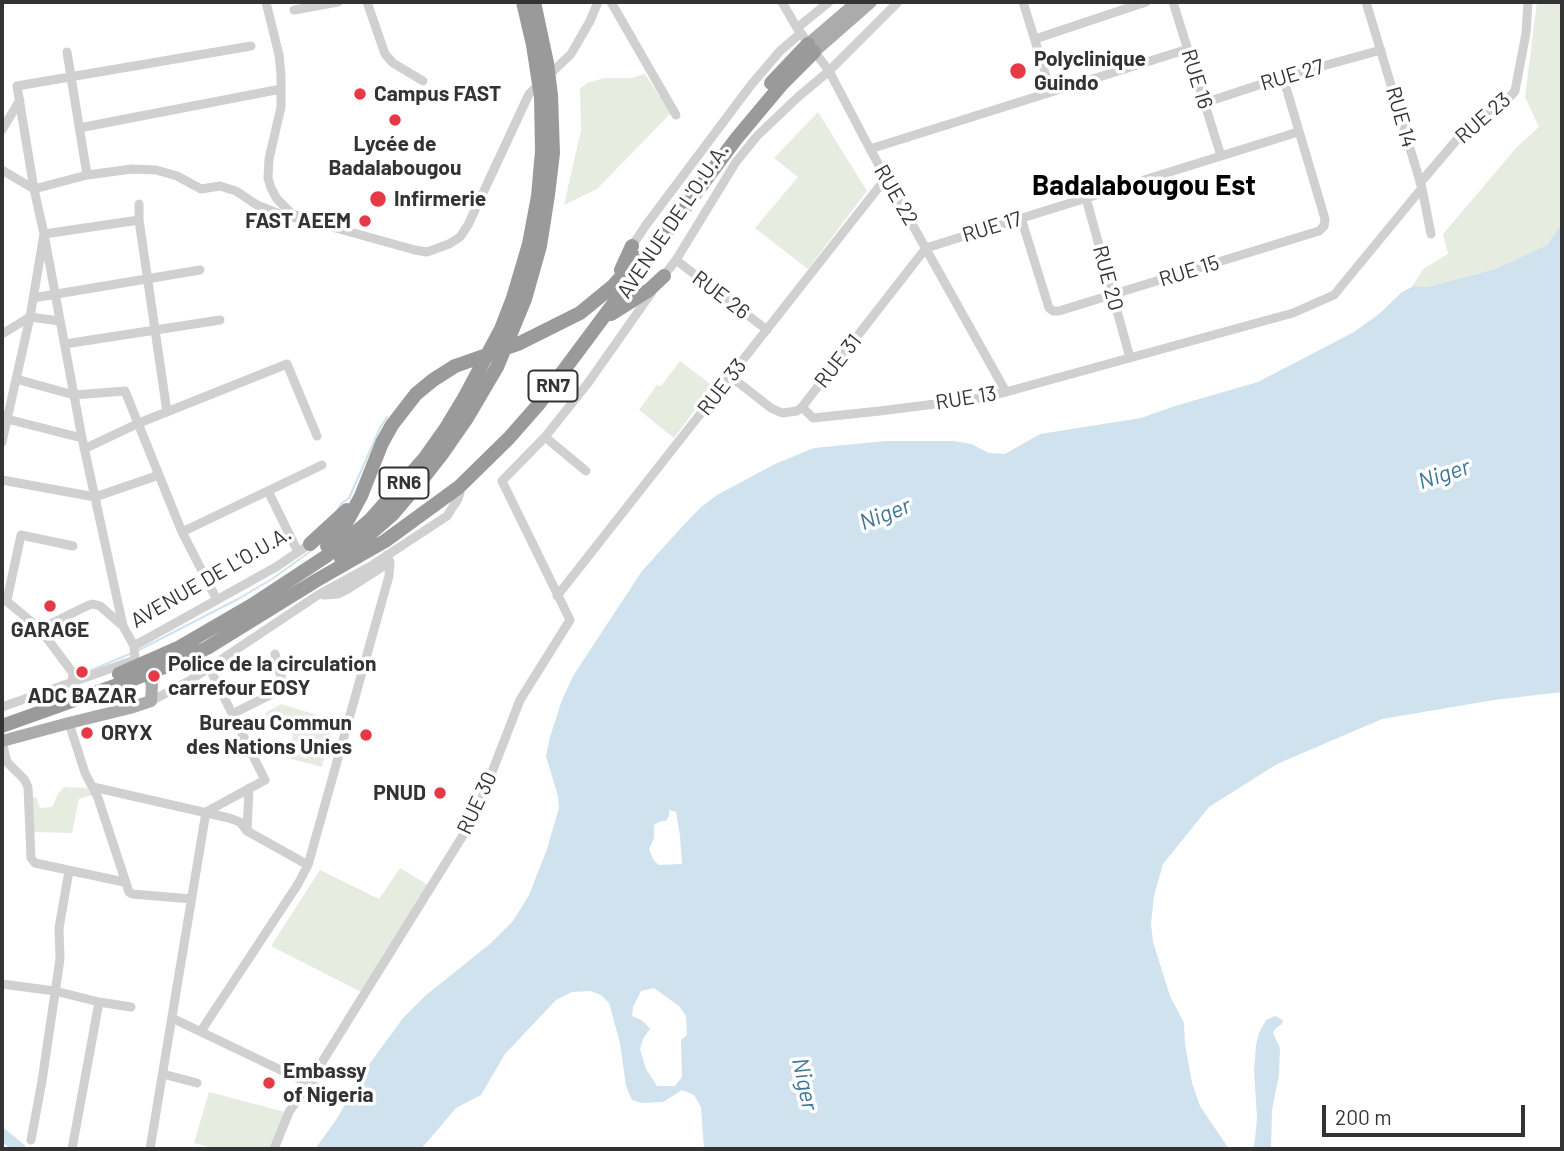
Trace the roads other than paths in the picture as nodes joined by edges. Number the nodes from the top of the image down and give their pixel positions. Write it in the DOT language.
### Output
graph roads {
  1 [pos="266,2"];
  2 [pos="338,2"];
  3 [pos="367,2"];
  4 [pos="523,2"];
  5 [pos="534,2"];
  6 [pos="598,2"];
  7 [pos="611,2"];
  8 [pos="782,2"];
  9 [pos="829,2"];
  10 [pos="857,2"];
  11 [pos="871,2"];
  12 [pos="898,2"];
  13 [pos="1023,2"];
  14 [pos="1146,2"];
  15 [pos="1173,2"];
  16 [pos="1366,2"];
  17 [pos="1528,2"];
  18 [pos="294,9"];
  19 [pos="805,39"];
  20 [pos="1035,39"];
  21 [pos="251,46"];
  22 [pos="1188,49"];
  23 [pos="1381,50"];
  24 [pos="67,52"];
  25 [pos="542,66"];
  26 [pos="829,71"];
  27 [pos="71,77"];
  28 [pos="1283,78"];
  29 [pos="424,81"];
  30 [pos="281,89"];
  31 [pos="1051,92"];
  32 [pos="546,96"];
  33 [pos="20,100"];
  34 [pos="1204,103"];
  35 [pos="676,115"];
  36 [pos="79,128"];
  37 [pos="2,130"];
  38 [pos="1298,132"];
  39 [pos="870,149"];
  40 [pos="1221,156"];
  41 [pos="2,170"];
  42 [pos="87,175"];
  43 [pos="886,178"];
  44 [pos="1421,186"];
  45 [pos="34,189"];
  46 [pos="1086,198"];
  47 [pos="139,204"];
  48 [pos="1021,218"];
  49 [pos="139,220"];
  50 [pos="307,220"];
  51 [pos="44,234"];
  52 [pos="1431,234"];
  53 [pos="632,246"];
  54 [pos="926,248"];
  55 [pos="676,260"];
  56 [pos="200,270"];
  57 [pos="664,276"];
  58 [pos="148,279"];
  59 [pos="613,286"];
  60 [pos="55,294"];
  61 [pos="1114,295"];
  62 [pos="33,298"];
  63 [pos="30,317"];
  64 [pos="604,318"];
  65 [pos="220,320"];
  66 [pos="60,321"];
  67 [pos="155,330"];
  68 [pos="767,330"];
  69 [pos="2,334"];
  70 [pos="65,344"];
  71 [pos="1130,358"];
  72 [pos="730,376"];
  73 [pos="16,379"];
  74 [pos="1006,392"];
  75 [pos="74,395"];
  76 [pos="802,407"];
  77 [pos="167,412"];
  78 [pos="7,419"];
  79 [pos="139,423"];
  80 [pos="317,436"];
  81 [pos="545,437"];
  82 [pos="82,438"];
  83 [pos="2,442"];
  84 [pos="84,449"];
  85 [pos="322,466"];
  86 [pos="586,471"];
  87 [pos="159,475"];
  88 [pos="2,480"];
  89 [pos="502,481"];
  90 [pos="458,487"];
  91 [pos="268,491"];
  92 [pos="360,496"];
  93 [pos="95,498"];
  94 [pos="182,532"];
  95 [pos="73,546"];
  96 [pos="304,548"];
  97 [pos="389,558"];
  98 [pos="302,572"];
  99 [pos="318,588"];
  100 [pos="557,596"];
  101 [pos="4,599"];
  102 [pos="217,600"];
  103 [pos="123,626"];
  104 [pos="40,629"];
  105 [pos="134,646"];
  106 [pos="275,654"];
  107 [pos="138,667"];
  108 [pos="209,667"];
  109 [pos="72,682"];
  110 [pos="151,701"];
  111 [pos="2,706"];
  112 [pos="232,714"];
  113 [pos="2,716"];
  114 [pos="69,723"];
  115 [pos="2,726"];
  116 [pos="2,741"];
  117 [pos="93,787"];
  118 [pos="249,788"];
  119 [pos="206,812"];
  120 [pos="247,831"];
  121 [pos="309,865"];
  122 [pos="69,871"];
  123 [pos="124,882"];
  124 [pos="192,899"];
  125 [pos="2,984"];
  126 [pos="55,991"];
  127 [pos="99,1002"];
  128 [pos="131,1007"];
  129 [pos="172,1017"];
  130 [pos="201,1031"];
  131 [pos="163,1074"];
  132 [pos="197,1083"];
  133 [pos="309,1083"];
  134 [pos="337,1097"];
  135 [pos="31,1140"];
  136 [pos="72,1149"];
  137 [pos="150,1149"];
  138 [pos="274,1149"];
  1 -- 30 [label="street"];
  2 -- 18 [label="street"];
  3 -- 29 [label="street"];
  4 -- 25 [label="highway"];
  5 -- 25 [label="highway"];
  6 -- 50 [label="street"];
  7 -- 35 [label="street"];
  8 -- 19 [label="street, RUE 22"];
  9 -- 19 [label="street, AVENUE DE L'O.U.A."];
  10 -- 19 [label="main road, AVENUE DE L'O.U.A. / RN7"];
  11 -- 19 [label="main road, AVENUE DE L'O.U.A. / RN7"];
  12 -- 26 [label="street, AVENUE DE L'O.U.A."];
  13 -- 20 [label="street"];
  14 -- 20 [label="street"];
  15 -- 22 [label="street, RUE 16"];
  16 -- 23 [label="street, RUE 14"];
  17 -- 44 [label="street, RUE 23"];
  19 -- 26 [label="street, RUE 22"];
  19 -- 53 [label="street, AVENUE DE L'O.U.A."];
  19 -- 59 [label="highway, RN7"];
  19 -- 64 [label="highway, RN7"];
  20 -- 31 [label="street"];
  21 -- 27 [label="street"];
  22 -- 31 [label="street"];
  22 -- 34 [label="street, RUE 16"];
  23 -- 28 [label="street, RUE 27"];
  23 -- 44 [label="street, RUE 14"];
  24 -- 27 [label="street"];
  25 -- 32 [label="highway"];
  26 -- 39 [label="street, RUE 22"];
  26 -- 55 [label="street, AVENUE DE L'O.U.A."];
  27 -- 33 [label="street"];
  27 -- 36 [label="street"];
  28 -- 34 [label="street, RUE 27"];
  28 -- 38 [label="street"];
  30 -- 36 [label="street"];
  30 -- 50 [label="street"];
  31 -- 39 [label="street"];
  32 -- 98 [label="highway, RN6"];
  32 -- 99 [label="highway, RN6"];
  33 -- 37 [label="street"];
  33 -- 45 [label="street"];
  34 -- 40 [label="street, RUE 16"];
  36 -- 42 [label="street"];
  38 -- 40 [label="street, RUE 17"];
  38 -- 61 [label="street, RUE 15"];
  39 -- 43 [label="street, RUE 22"];
  40 -- 46 [label="street, RUE 17"];
  41 -- 45 [label="street"];
  42 -- 45 [label="street"];
  42 -- 50 [label="street"];
  43 -- 54 [label="street, RUE 22"];
  43 -- 68 [label="street, RUE 33"];
  44 -- 52 [label="street, RUE 14"];
  44 -- 71 [label="street, RUE 23"];
  45 -- 51 [label="street"];
  46 -- 48 [label="street, RUE 17"];
  46 -- 61 [label="street, RUE 20"];
  47 -- 49 [label="street"];
  48 -- 54 [label="street, RUE 17"];
  48 -- 61 [label="street, RUE 15"];
  49 -- 51 [label="street"];
  49 -- 58 [label="street"];
  51 -- 60 [label="street"];
  51 -- 62 [label="street"];
  53 -- 59 [label="highway"];
  54 -- 74 [label="street, RUE 22"];
  54 -- 76 [label="street, RUE 31"];
  55 -- 57 [label="street, AVENUE DE L'O.U.A."];
  55 -- 68 [label="street, RUE 26"];
  56 -- 58 [label="street"];
  57 -- 64 [label="highway"];
  57 -- 81 [label="street, AVENUE DE L'O.U.A."];
  58 -- 60 [label="street"];
  58 -- 67 [label="street"];
  59 -- 92 [label="highway, RN7"];
  60 -- 62 [label="street"];
  60 -- 66 [label="street"];
  61 -- 71 [label="street, RUE 20"];
  62 -- 63 [label="street"];
  63 -- 66 [label="street"];
  63 -- 69 [label="street"];
  63 -- 73 [label="street"];
  64 -- 90 [label="highway, RN7"];
  65 -- 67 [label="street"];
  66 -- 70 [label="street"];
  67 -- 70 [label="street"];
  67 -- 77 [label="street"];
  68 -- 72 [label="street, RUE 33"];
  70 -- 75 [label="street"];
  71 -- 74 [label="street, RUE 13"];
  72 -- 76 [label="street, RUE 31"];
  72 -- 100 [label="street, RUE 33"];
  73 -- 75 [label="street"];
  73 -- 78 [label="street"];
  74 -- 76 [label="street, RUE 13"];
  75 -- 79 [label="street"];
  75 -- 82 [label="street"];
  77 -- 79 [label="street"];
  77 -- 80 [label="street"];
  78 -- 82 [label="street"];
  78 -- 83 [label="street"];
  79 -- 84 [label="street"];
  79 -- 87 [label="street"];
  81 -- 86 [label="street"];
  81 -- 89 [label="street, AVENUE DE L'O.U.A."];
  82 -- 84 [label="street"];
  84 -- 93 [label="street"];
  85 -- 91 [label="street"];
  87 -- 93 [label="street"];
  87 -- 94 [label="street"];
  88 -- 93 [label="street"];
  89 -- 100 [label="street, RUE 30"];
  90 -- 97 [label="street, AVENUE DE L'O.U.A."];
  90 -- 99 [label="highway, RN7"];
  91 -- 94 [label="street"];
  91 -- 96 [label="street"];
  92 -- 96 [label="highway"];
  92 -- 98 [label="highway, RN7"];
  93 -- 103 [label="street"];
  94 -- 102 [label="street"];
  95 -- 101 [label="street"];
  96 -- 102 [label="street, AVENUE DE L'O.U.A."];
  97 -- 99 [label="street, AVENUE DE L'O.U.A."];
  97 -- 121 [label="street"];
  98 -- 107 [label="highway, AVENUE DE L'O.U.A. / RN6"];
  99 -- 107 [label="highway, AVENUE DE L'O.U.A. / RN6"];
  99 -- 108 [label="street, AVENUE DE L'O.U.A."];
  100 -- 133 [label="street, RUE 30"];
  101 -- 104 [label="street"];
  102 -- 105 [label="street, AVENUE DE L'O.U.A."];
  103 -- 104 [label="street"];
  103 -- 105 [label="street"];
  104 -- 109 [label="street"];
  105 -- 107 [label="street"];
  106 -- 112 [label="street"];
  107 -- 109 [label="street, AVENUE DE L'O.U.A."];
  107 -- 110 [label="main road"];
  107 -- 113 [label="highway, AVENUE DE L'O.U.A. / RN6"];
  107 -- 115 [label="highway, AVENUE DE L'O.U.A. / RN6"];
  108 -- 110 [label="street, AVENUE DE L'O.U.A."];
  108 -- 112 [label="street"];
  109 -- 111 [label="street, AVENUE DE L'O.U.A."];
  110 -- 114 [label="main road, AVENUE DE L'O.U.A."];
  112 -- 118 [label="street"];
  114 -- 116 [label="main road, AVENUE DE L'O.U.A."];
  114 -- 117 [label="street"];
  116 -- 122 [label="street"];
  117 -- 119 [label="street"];
  117 -- 123 [label="street"];
  118 -- 119 [label="street"];
  118 -- 120 [label="street"];
  119 -- 120 [label="street"];
  119 -- 124 [label="street"];
  120 -- 121 [label="street"];
  121 -- 130 [label="street"];
  122 -- 123 [label="street"];
  122 -- 126 [label="street"];
  123 -- 124 [label="street"];
  124 -- 129 [label="street"];
  125 -- 126 [label="street"];
  126 -- 127 [label="street"];
  126 -- 135 [label="street"];
  127 -- 128 [label="street"];
  127 -- 136 [label="street"];
  129 -- 130 [label="street"];
  129 -- 131 [label="street"];
  130 -- 133 [label="street"];
  131 -- 132 [label="street"];
  131 -- 137 [label="street"];
  133 -- 134 [label="street"];
  133 -- 138 [label="street, RUE 30"];
}
